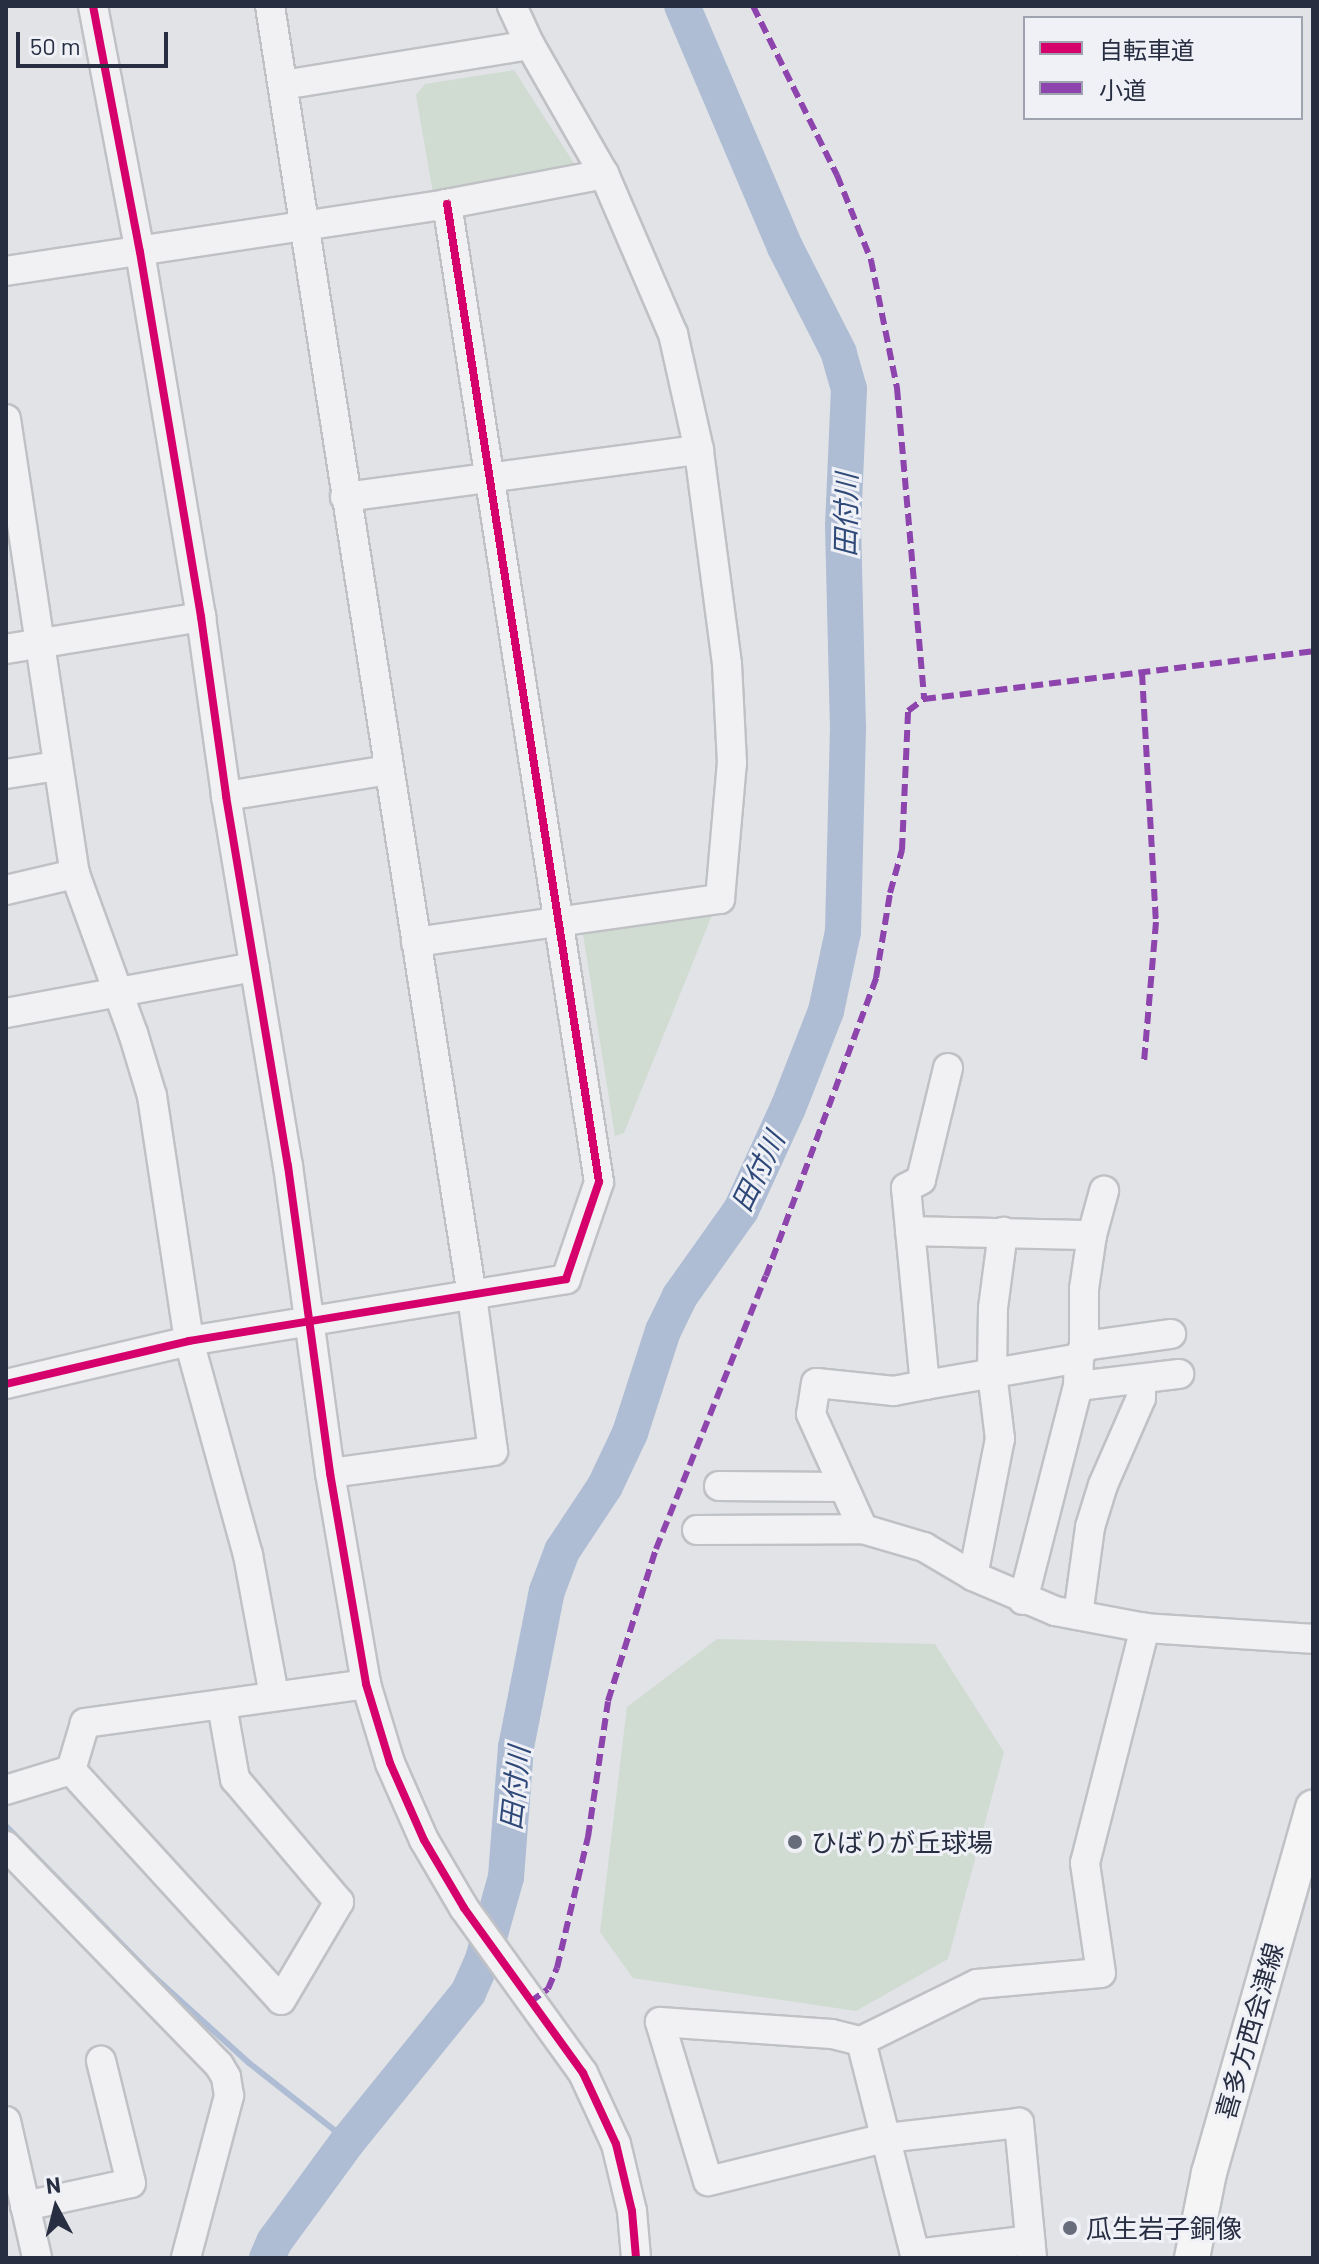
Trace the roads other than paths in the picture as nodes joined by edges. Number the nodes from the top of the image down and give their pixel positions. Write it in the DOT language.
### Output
graph roads {
  1 [pos="93,6"];
  2 [pos="270,6"];
  3 [pos="512,6"];
  4 [pos="530,45"];
  5 [pos="283,85"];
  6 [pos="604,174"];
  7 [pos="447,204"];
  8 [pos="304,224"];
  9 [pos="140,252"];
  10 [pos="6,271"];
  11 [pos="6,419"];
  12 [pos="699,450"];
  13 [pos="10,465"];
  14 [pos="489,478"];
  15 [pos="345,497"];
  16 [pos="201,617"];
  17 [pos="40,644"];
  18 [pos="6,649"];
  19 [pos="57,766"];
  20 [pos="388,770"];
  21 [pos="6,774"];
  22 [pos="226,796"];
  23 [pos="75,874"];
  24 [pos="6,890"];
  25 [pos="558,921"];
  26 [pos="416,942"];
  27 [pos="255,967"];
  28 [pos="119,993"];
  29 [pos="6,1013"];
  30 [pos="948,1068"];
  31 [pos="1104,1191"];
  32 [pos="910,1231"];
  33 [pos="1003,1232"];
  34 [pos="1092,1235"];
  35 [pos="472,1296"];
  36 [pos="311,1323"];
  37 [pos="1171,1334"];
  38 [pos="189,1341"];
  39 [pos="992,1373"];
  40 [pos="1078,1374"];
  41 [pos="1179,1374"];
  42 [pos="1141,1380"];
  43 [pos="6,1384"];
  44 [pos="925,1385"];
  45 [pos="330,1473"];
  46 [pos="719,1486"];
  47 [pos="842,1487"];
  48 [pos="863,1529"];
  49 [pos="697,1530"];
  50 [pos="973,1576"];
  51 [pos="1023,1600"];
  52 [pos="1078,1615"];
  53 [pos="1145,1628"];
  54 [pos="1313,1639"];
  55 [pos="366,1684"];
  56 [pos="274,1695"];
  57 [pos="222,1705"];
  58 [pos="71,1770"];
  59 [pos="6,1790"];
  60 [pos="1313,1807"];
  61 [pos="6,1846"];
  62 [pos="861,2041"];
  63 [pos="101,2061"];
  64 [pos="6,2121"];
  65 [pos="885,2138"];
  66 [pos="25,2206"];
  67 [pos="1031,2249"];
  68 [pos="915,2256"];
  69 [pos="37,2258"];
  70 [pos="186,2258"];
  71 [pos="636,2258"];
  72 [pos="1192,2258"];
  1 -- 9 [label="street"];
  2 -- 5 [label="street"];
  3 -- 4 [label="street"];
  4 -- 5 [label="street"];
  4 -- 6 [label="street"];
  5 -- 8 [label="street"];
  6 -- 7 [label="street"];
  6 -- 12 [label="street"];
  7 -- 8 [label="street"];
  7 -- 14 [label="street"];
  8 -- 9 [label="street"];
  8 -- 15 [label="street"];
  9 -- 10 [label="street"];
  9 -- 16 [label="street"];
  11 -- 13 [label="street"];
  12 -- 14 [label="street"];
  12 -- 25 [label="street"];
  13 -- 17 [label="street"];
  14 -- 15 [label="street"];
  14 -- 25 [label="street"];
  15 -- 20 [label="street"];
  16 -- 17 [label="street"];
  16 -- 22 [label="street"];
  17 -- 18 [label="street"];
  17 -- 19 [label="street"];
  19 -- 21 [label="street"];
  19 -- 23 [label="street"];
  20 -- 22 [label="street"];
  20 -- 26 [label="street"];
  22 -- 27 [label="street"];
  23 -- 24 [label="street"];
  23 -- 28 [label="street"];
  25 -- 26 [label="street"];
  25 -- 35 [label="street"];
  26 -- 35 [label="street"];
  27 -- 28 [label="street"];
  27 -- 36 [label="street"];
  28 -- 29 [label="street"];
  28 -- 38 [label="street"];
  30 -- 32 [label="street"];
  31 -- 34 [label="street"];
  32 -- 33 [label="street"];
  32 -- 44 [label="street"];
  33 -- 34 [label="street"];
  33 -- 39 [label="street"];
  34 -- 40 [label="street"];
  35 -- 36 [label="street"];
  35 -- 45 [label="street"];
  36 -- 38 [label="street"];
  36 -- 45 [label="street"];
  37 -- 40 [label="street"];
  38 -- 43 [label="street"];
  38 -- 56 [label="street"];
  39 -- 40 [label="street"];
  39 -- 44 [label="street"];
  39 -- 50 [label="street"];
  40 -- 42 [label="street"];
  40 -- 51 [label="street"];
  41 -- 42 [label="street"];
  42 -- 52 [label="street"];
  44 -- 47 [label="street"];
  45 -- 55 [label="street"];
  46 -- 47 [label="street"];
  47 -- 48 [label="street"];
  48 -- 49 [label="street"];
  48 -- 50 [label="street"];
  50 -- 51 [label="street"];
  51 -- 52 [label="street"];
  52 -- 53 [label="street"];
  53 -- 54 [label="street"];
  53 -- 62 [label="street"];
  55 -- 56 [label="street"];
  55 -- 71 [label="street"];
  56 -- 57 [label="street"];
  57 -- 58 [label="street"];
  57 -- 58 [label="street"];
  58 -- 59 [label="street"];
  60 -- 72 [label="main road, 喜多方西会津線"];
  61 -- 70 [label="street"];
  62 -- 65 [label="street"];
  62 -- 65 [label="street"];
  63 -- 66 [label="street"];
  64 -- 66 [label="street"];
  65 -- 67 [label="street"];
  65 -- 68 [label="street"];
  66 -- 69 [label="street"];
  67 -- 68 [label="street"];
}
